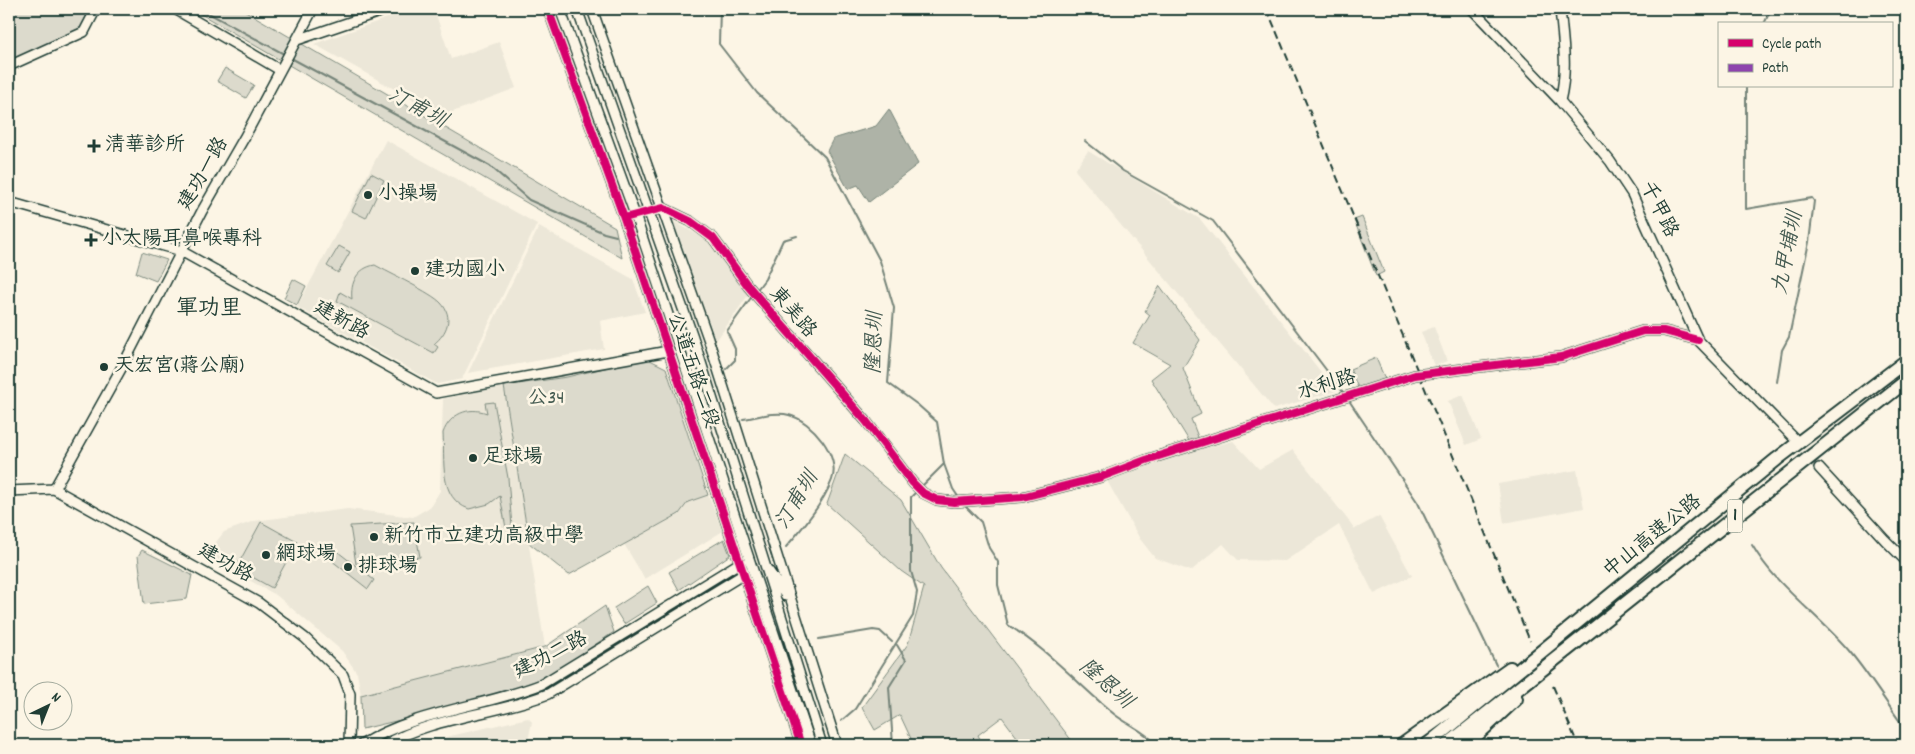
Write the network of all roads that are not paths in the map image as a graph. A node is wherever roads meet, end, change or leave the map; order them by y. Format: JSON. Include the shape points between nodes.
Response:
{"nodes":[{"id":1,"x":96,"y":9,"type":"edge"},
{"id":2,"x":174,"y":9,"type":"edge"},
{"id":3,"x":312,"y":9,"type":"edge"},
{"id":4,"x":388,"y":9,"type":"edge"},
{"id":5,"x":548,"y":9,"type":"edge"},
{"id":6,"x":560,"y":9,"type":"edge"},
{"id":7,"x":577,"y":9,"type":"edge"},
{"id":8,"x":592,"y":9,"type":"edge"},
{"id":9,"x":1472,"y":9,"type":"edge"},
{"id":10,"x":1560,"y":9,"type":"edge"},
{"id":11,"x":295,"y":42,"type":"junction"},
{"id":12,"x":9,"y":66,"type":"edge"},
{"id":13,"x":280,"y":70,"type":"junction"},
{"id":14,"x":1560,"y":102,"type":"junction"},
{"id":15,"x":9,"y":202,"type":"edge"},
{"id":16,"x":663,"y":208,"type":"junction"},
{"id":17,"x":647,"y":211,"type":"junction"},
{"id":18,"x":635,"y":214,"type":"junction"},
{"id":19,"x":624,"y":218,"type":"junction"},
{"id":20,"x":181,"y":251,"type":"junction"},
{"id":21,"x":1698,"y":340,"type":"junction"},
{"id":22,"x":668,"y":351,"type":"junction"},
{"id":23,"x":1906,"y":361,"type":"edge"},
{"id":24,"x":1906,"y":381,"type":"edge"},
{"id":25,"x":1794,"y":438,"type":"tunnel mouth"},
{"id":26,"x":1819,"y":468,"type":"tunnel mouth"},
{"id":27,"x":54,"y":489,"type":"junction"},
{"id":28,"x":9,"y":491,"type":"edge"},
{"id":29,"x":954,"y":502,"type":"joint"},
{"id":30,"x":762,"y":560,"type":"junction"},
{"id":31,"x":1906,"y":561,"type":"edge"},
{"id":32,"x":741,"y":562,"type":"junction"},
{"id":33,"x":744,"y":574,"type":"junction"},
{"id":34,"x":792,"y":605,"type":"junction"},
{"id":35,"x":1597,"y":606,"type":"junction"},
{"id":36,"x":1566,"y":653,"type":"junction"},
{"id":37,"x":349,"y":745,"type":"edge"},
{"id":38,"x":362,"y":745,"type":"edge"},
{"id":39,"x":385,"y":745,"type":"edge"},
{"id":40,"x":801,"y":745,"type":"edge"},
{"id":41,"x":811,"y":745,"type":"edge"},
{"id":42,"x":822,"y":745,"type":"edge"},
{"id":43,"x":837,"y":745,"type":"edge"},
{"id":44,"x":1402,"y":745,"type":"edge"},
{"id":45,"x":1427,"y":745,"type":"edge"},
{"id":46,"x":1447,"y":745,"type":"edge"},
{"id":47,"x":1466,"y":745,"type":"edge"}],
"edges":[{"from":1,"to":12,"type":"street","via":[[84,32]]},
{"from":2,"to":13,"type":"street"},
{"from":3,"to":11,"type":"street","name":"建功一路"},
{"from":4,"to":11,"type":"street"},
{"from":5,"to":19,"type":"street","name":"公道五路二段"},
{"from":6,"to":18,"type":"street","name":"公道五路二段"},
{"from":7,"to":17,"type":"street","name":"公道五路二段"},
{"from":8,"to":16,"type":"street","name":"公道五路二段"},
{"from":9,"to":14,"type":"street","name":"千甲路"},
{"from":10,"to":14,"type":"street","via":[[1566,62]]},
{"from":11,"to":13,"type":"street","name":"建功一路"},
{"from":13,"to":20,"type":"street","name":"建功一路"},
{"from":14,"to":21,"type":"street","name":"千甲路","via":[[1610,161],[1632,194]]},
{"from":15,"to":20,"type":"street","name":"建新路"},
{"from":16,"to":17,"type":"street"},
{"from":16,"to":29,"type":"street","name":"東美路","via":[[690,221],[713,238],[754,293],[866,421],[913,484],[937,500]]},
{"from":16,"to":34,"type":"street","name":"公道五路二段","via":[[708,338]]},
{"from":17,"to":18,"type":"street"},
{"from":17,"to":30,"type":"street","name":"公道五路二段","via":[[693,337]]},
{"from":18,"to":19,"type":"street"},
{"from":18,"to":41,"type":"street","name":"公道五路二段"},
{"from":19,"to":22,"type":"street","name":"公道五路二段"},
{"from":20,"to":22,"type":"street","name":"建新路","via":[[436,393]]},
{"from":20,"to":27,"type":"street","name":"建功一路","via":[[122,367]]},
{"from":21,"to":25,"type":"street","name":"千甲路"},
{"from":21,"to":29,"type":"street","name":"水利路","via":[[1664,331],[1643,331],[1561,357],[1415,375],[1101,477],[1022,497]]},
{"from":22,"to":32,"type":"street","name":"公道五路二段"},
{"from":23,"to":35,"type":"highway","name":"中山高速公路","number":"1","via":[[1813,430]]},
{"from":24,"to":36,"type":"highway","name":"中山高速公路","number":"1"},
{"from":26,"to":31,"type":"street"},
{"from":27,"to":28,"type":"street"},
{"from":27,"to":37,"type":"street","name":"建功路","via":[[259,603],[305,638],[343,675],[350,694]]},
{"from":30,"to":34,"type":"street"},
{"from":30,"to":42,"type":"street","name":"公道五路二段"},
{"from":32,"to":33,"type":"street","name":"公道五路二段"},
{"from":32,"to":38,"type":"street","name":"建功二路","via":[[542,684],[432,716]]},
{"from":33,"to":39,"type":"street","name":"建功二路","via":[[548,694],[524,704],[435,726]]},
{"from":33,"to":40,"type":"street","name":"公道五路二段"},
{"from":34,"to":43,"type":"street","name":"公道五路二段"},
{"from":35,"to":44,"type":"highway"},
{"from":35,"to":45,"type":"highway","name":"中山高速公路","number":"1"},
{"from":36,"to":46,"type":"highway","name":"中山高速公路","number":"1"},
{"from":36,"to":47,"type":"highway"}]}
